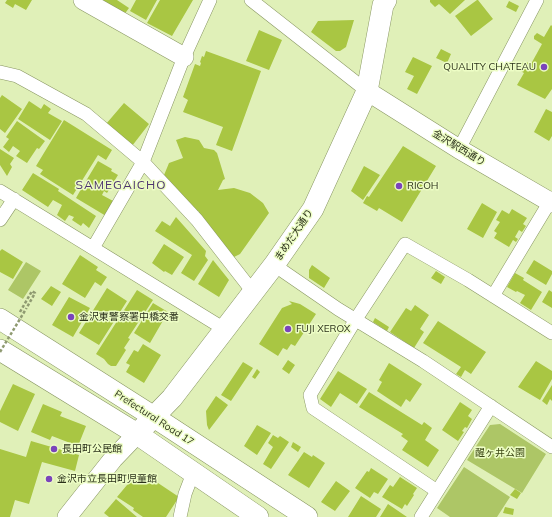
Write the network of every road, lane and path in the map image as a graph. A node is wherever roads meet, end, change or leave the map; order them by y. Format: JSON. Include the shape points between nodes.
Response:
{"nodes":[{"id":1,"x":83,"y":0,"type":"edge"},
{"id":2,"x":210,"y":0,"type":"edge"},
{"id":3,"x":251,"y":0,"type":"edge"},
{"id":4,"x":386,"y":0,"type":"edge"},
{"id":5,"x":537,"y":0,"type":"edge"},
{"id":6,"x":184,"y":58,"type":"junction"},
{"id":7,"x":0,"y":72,"type":"edge"},
{"id":8,"x":366,"y":91,"type":"junction"},
{"id":9,"x":459,"y":148,"type":"junction"},
{"id":10,"x":143,"y":162,"type":"junction"},
{"id":11,"x":0,"y":191,"type":"edge"},
{"id":12,"x":14,"y":199,"type":"junction"},
{"id":13,"x":551,"y":201,"type":"edge"},
{"id":14,"x":0,"y":220,"type":"edge"},
{"id":15,"x":93,"y":248,"type":"junction"},
{"id":16,"x":274,"y":265,"type":"junction"},
{"id":17,"x":253,"y":292,"type":"junction"},
{"id":18,"x":493,"y":296,"type":"junction"},
{"id":19,"x":9,"y":317,"type":"edge"},
{"id":20,"x":356,"y":319,"type":"junction"},
{"id":21,"x":226,"y":330,"type":"junction"},
{"id":22,"x":552,"y":333,"type":"edge"},
{"id":23,"x":0,"y":351,"type":"edge"},
{"id":24,"x":490,"y":406,"type":"junction"},
{"id":25,"x":154,"y":417,"type":"junction"},
{"id":26,"x":137,"y":434,"type":"junction"},
{"id":27,"x":552,"y":448,"type":"edge"},
{"id":28,"x":193,"y":473,"type":"junction"},
{"id":29,"x":437,"y":492,"type":"junction"},
{"id":30,"x":67,"y":517,"type":"edge"},
{"id":31,"x":180,"y":517,"type":"edge"},
{"id":32,"x":258,"y":517,"type":"edge"},
{"id":33,"x":307,"y":517,"type":"edge"},
{"id":34,"x":422,"y":517,"type":"edge"}],
"edges":[{"from":1,"to":6,"type":"street"},
{"from":2,"to":6,"type":"street"},
{"from":3,"to":8,"type":"street"},
{"from":4,"to":8,"type":"main road","name":"まめだ大通り"},
{"from":5,"to":9,"type":"street"},
{"from":6,"to":10,"type":"street"},
{"from":7,"to":10,"type":"street","via":[[17,76],[86,114]]},
{"from":8,"to":9,"type":"street","name":"金沢駅西通り"},
{"from":8,"to":16,"type":"main road","name":"まめだ大通り","via":[[313,209]]},
{"from":9,"to":13,"type":"street","name":"金沢駅西通り"},
{"from":10,"to":15,"type":"street"},
{"from":10,"to":17,"type":"street","via":[[197,220]]},
{"from":11,"to":12,"type":"street"},
{"from":12,"to":14,"type":"street"},
{"from":12,"to":15,"type":"street"},
{"from":13,"to":18,"type":"street"},
{"from":15,"to":21,"type":"street"},
{"from":16,"to":17,"type":"main road","name":"まめだ大通り"},
{"from":16,"to":20,"type":"street"},
{"from":17,"to":21,"type":"main road","name":"まめだ大通り"},
{"from":18,"to":20,"type":"street","via":[[405,244]]},
{"from":18,"to":22,"type":"street"},
{"from":19,"to":23,"type":"path","bridge":true,"via":[[32,291],[35,293]]},
{"from":19,"to":25,"type":"main road","name":"Prefectural Road 17"},
{"from":20,"to":24,"type":"street"},
{"from":20,"to":29,"type":"street","via":[[310,395],[313,408]]},
{"from":21,"to":25,"type":"main road","name":"まめだ大通り"},
{"from":23,"to":26,"type":"main road"},
{"from":24,"to":27,"type":"street"},
{"from":24,"to":29,"type":"street"},
{"from":25,"to":26,"type":"main road","name":"まめだ大通り"},
{"from":25,"to":33,"type":"main road","name":"Prefectural Road 17"},
{"from":26,"to":28,"type":"main road"},
{"from":26,"to":30,"type":"street","via":[[113,459]]},
{"from":28,"to":31,"type":"street"},
{"from":28,"to":32,"type":"main road"},
{"from":29,"to":34,"type":"street"}]}
